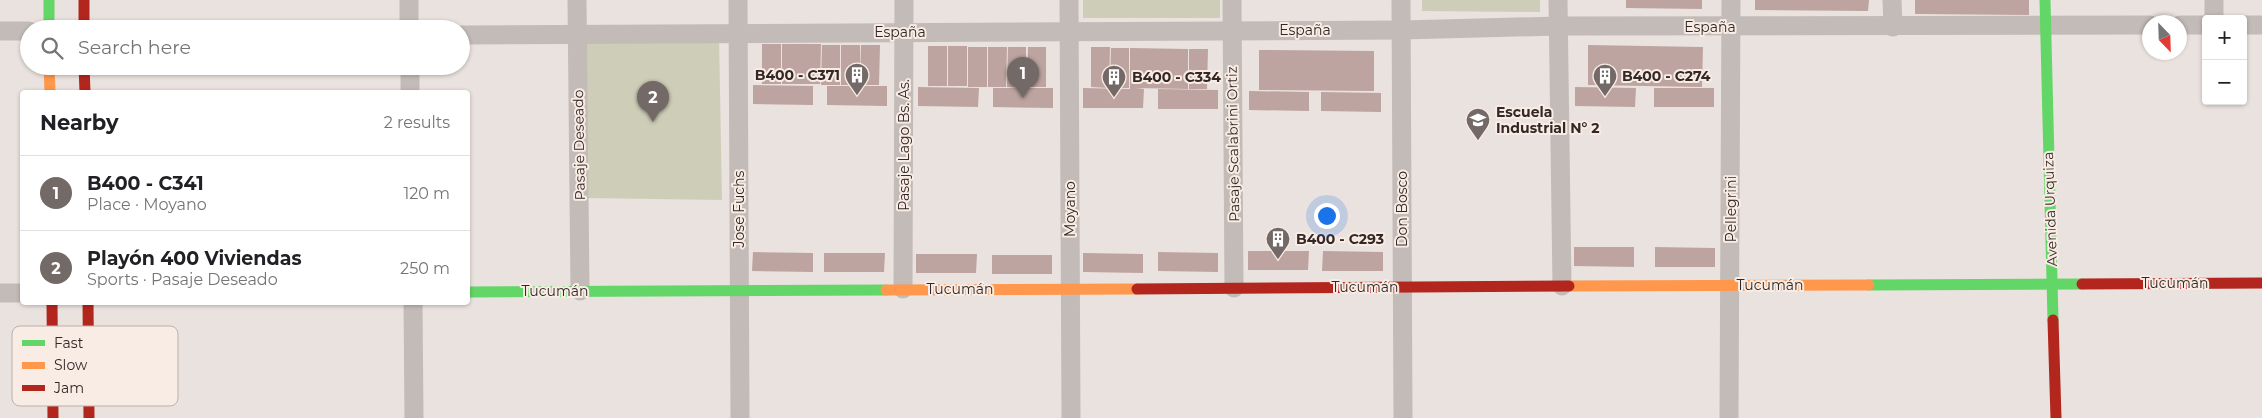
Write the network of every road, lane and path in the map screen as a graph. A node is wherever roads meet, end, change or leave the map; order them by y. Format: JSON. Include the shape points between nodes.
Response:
{"nodes":[{"id":1,"x":49,"y":0,"type":"edge"},
{"id":2,"x":84,"y":0,"type":"edge"},
{"id":3,"x":409,"y":0,"type":"edge"},
{"id":4,"x":578,"y":0,"type":"edge"},
{"id":5,"x":738,"y":0,"type":"edge"},
{"id":6,"x":904,"y":0,"type":"edge"},
{"id":7,"x":1070,"y":0,"type":"edge"},
{"id":8,"x":1232,"y":0,"type":"edge"},
{"id":9,"x":1402,"y":0,"type":"edge"},
{"id":10,"x":1558,"y":0,"type":"edge"},
{"id":11,"x":1731,"y":0,"type":"edge"},
{"id":12,"x":1892,"y":0,"type":"edge"},
{"id":13,"x":2045,"y":0,"type":"edge"},
{"id":14,"x":2214,"y":0,"type":"edge"},
{"id":15,"x":2214,"y":15,"type":"edge"},
{"id":16,"x":49,"y":20,"type":"edge"},
{"id":17,"x":84,"y":20,"type":"edge"},
{"id":18,"x":409,"y":20,"type":"edge"},
{"id":19,"x":2045,"y":25,"type":"junction"},
{"id":20,"x":2142,"y":25,"type":"edge"},
{"id":21,"x":2187,"y":25,"type":"edge"},
{"id":22,"x":2202,"y":25,"type":"edge"},
{"id":23,"x":2247,"y":25,"type":"edge"},
{"id":24,"x":2262,"y":25,"type":"edge"},
{"id":25,"x":1559,"y":26,"type":"junction"},
{"id":26,"x":1893,"y":26,"type":"junction"},
{"id":27,"x":1731,"y":27,"type":"junction"},
{"id":28,"x":1232,"y":30,"type":"junction"},
{"id":29,"x":1402,"y":30,"type":"junction"},
{"id":30,"x":0,"y":31,"type":"edge"},
{"id":31,"x":20,"y":31,"type":"edge"},
{"id":32,"x":904,"y":32,"type":"junction"},
{"id":33,"x":1070,"y":32,"type":"junction"},
{"id":34,"x":738,"y":33,"type":"junction"},
{"id":35,"x":578,"y":34,"type":"junction"},
{"id":36,"x":470,"y":35,"type":"edge"},
{"id":37,"x":49,"y":75,"type":"edge"},
{"id":38,"x":84,"y":75,"type":"edge"},
{"id":39,"x":410,"y":75,"type":"edge"},
{"id":40,"x":50,"y":90,"type":"edge"},
{"id":41,"x":85,"y":90,"type":"edge"},
{"id":42,"x":410,"y":90,"type":"edge"},
{"id":43,"x":2053,"y":283,"type":"junction"},
{"id":44,"x":2262,"y":283,"type":"edge"},
{"id":45,"x":1731,"y":285,"type":"junction"},
{"id":46,"x":1402,"y":286,"type":"junction"},
{"id":47,"x":1562,"y":286,"type":"junction"},
{"id":48,"x":1070,"y":288,"type":"junction"},
{"id":49,"x":1234,"y":288,"type":"junction"},
{"id":50,"x":739,"y":290,"type":"junction"},
{"id":51,"x":903,"y":290,"type":"junction"},
{"id":52,"x":580,"y":291,"type":"junction"},
{"id":53,"x":470,"y":292,"type":"edge"},
{"id":54,"x":0,"y":293,"type":"edge"},
{"id":55,"x":20,"y":293,"type":"edge"},
{"id":56,"x":52,"y":305,"type":"edge"},
{"id":57,"x":88,"y":305,"type":"edge"},
{"id":58,"x":413,"y":305,"type":"edge"},
{"id":59,"x":52,"y":326,"type":"edge"},
{"id":60,"x":88,"y":326,"type":"edge"},
{"id":61,"x":414,"y":418,"type":"edge"},
{"id":62,"x":740,"y":418,"type":"edge"},
{"id":63,"x":1071,"y":418,"type":"edge"},
{"id":64,"x":1403,"y":418,"type":"edge"},
{"id":65,"x":1729,"y":418,"type":"edge"},
{"id":66,"x":2056,"y":418,"type":"edge"}],
"edges":[{"from":1,"to":16,"type":"street"},
{"from":2,"to":17,"type":"street"},
{"from":3,"to":18,"type":"street"},
{"from":4,"to":35,"type":"street","name":"Pasaje Deseado"},
{"from":5,"to":34,"type":"street","name":"Jose Fuchs"},
{"from":6,"to":32,"type":"street","name":"Pasaje Lago Bs. As."},
{"from":7,"to":33,"type":"street","name":"Moyano"},
{"from":8,"to":28,"type":"street","name":"Pasaje Scalabrini Ortiz"},
{"from":9,"to":29,"type":"street","name":"Don Bosco"},
{"from":10,"to":25,"type":"street"},
{"from":11,"to":27,"type":"street","name":"Pellegrini"},
{"from":12,"to":26,"type":"street"},
{"from":13,"to":19,"type":"street","name":"Avenida Urquiza"},
{"from":14,"to":15,"type":"street"},
{"from":19,"to":20,"type":"street","name":"España"},
{"from":19,"to":26,"type":"street","name":"España"},
{"from":19,"to":43,"type":"street","name":"Avenida Urquiza"},
{"from":21,"to":22,"type":"street"},
{"from":23,"to":24,"type":"street"},
{"from":25,"to":27,"type":"street","name":"España"},
{"from":25,"to":29,"type":"street","name":"España"},
{"from":25,"to":47,"type":"street"},
{"from":26,"to":27,"type":"street","name":"España"},
{"from":27,"to":45,"type":"street","name":"Pellegrini"},
{"from":28,"to":29,"type":"street","name":"España"},
{"from":28,"to":33,"type":"street","name":"España"},
{"from":28,"to":49,"type":"street","name":"Pasaje Scalabrini Ortiz"},
{"from":29,"to":46,"type":"street","name":"Don Bosco"},
{"from":30,"to":31,"type":"street"},
{"from":32,"to":33,"type":"street","name":"España"},
{"from":32,"to":34,"type":"street","name":"España"},
{"from":32,"to":51,"type":"street","name":"Pasaje Lago Bs. As."},
{"from":33,"to":48,"type":"street","name":"Moyano"},
{"from":34,"to":35,"type":"street","name":"España"},
{"from":34,"to":50,"type":"street","name":"Jose Fuchs"},
{"from":35,"to":36,"type":"street","name":"España"},
{"from":35,"to":52,"type":"street","name":"Pasaje Deseado"},
{"from":37,"to":40,"type":"street"},
{"from":38,"to":41,"type":"street"},
{"from":39,"to":42,"type":"street"},
{"from":43,"to":44,"type":"street","name":"Tucumán"},
{"from":43,"to":45,"type":"street","name":"Tucumán"},
{"from":43,"to":66,"type":"street","name":"Avenida Urquiza"},
{"from":45,"to":47,"type":"street","name":"Tucumán"},
{"from":45,"to":65,"type":"street","name":"Pellegrini"},
{"from":46,"to":47,"type":"street","name":"Tucumán"},
{"from":46,"to":49,"type":"street","name":"Tucumán"},
{"from":46,"to":64,"type":"street","name":"Don Bosco"},
{"from":48,"to":49,"type":"street","name":"Tucumán"},
{"from":48,"to":51,"type":"street","name":"Tucumán"},
{"from":48,"to":63,"type":"street","name":"Moyano"},
{"from":50,"to":51,"type":"street","name":"Tucumán"},
{"from":50,"to":52,"type":"street","name":"Tucumán"},
{"from":50,"to":62,"type":"street","name":"Jose Fuchs"},
{"from":52,"to":53,"type":"street","name":"Tucumán"},
{"from":54,"to":55,"type":"street"},
{"from":56,"to":59,"type":"street"},
{"from":57,"to":60,"type":"street"},
{"from":58,"to":61,"type":"street"}]}
